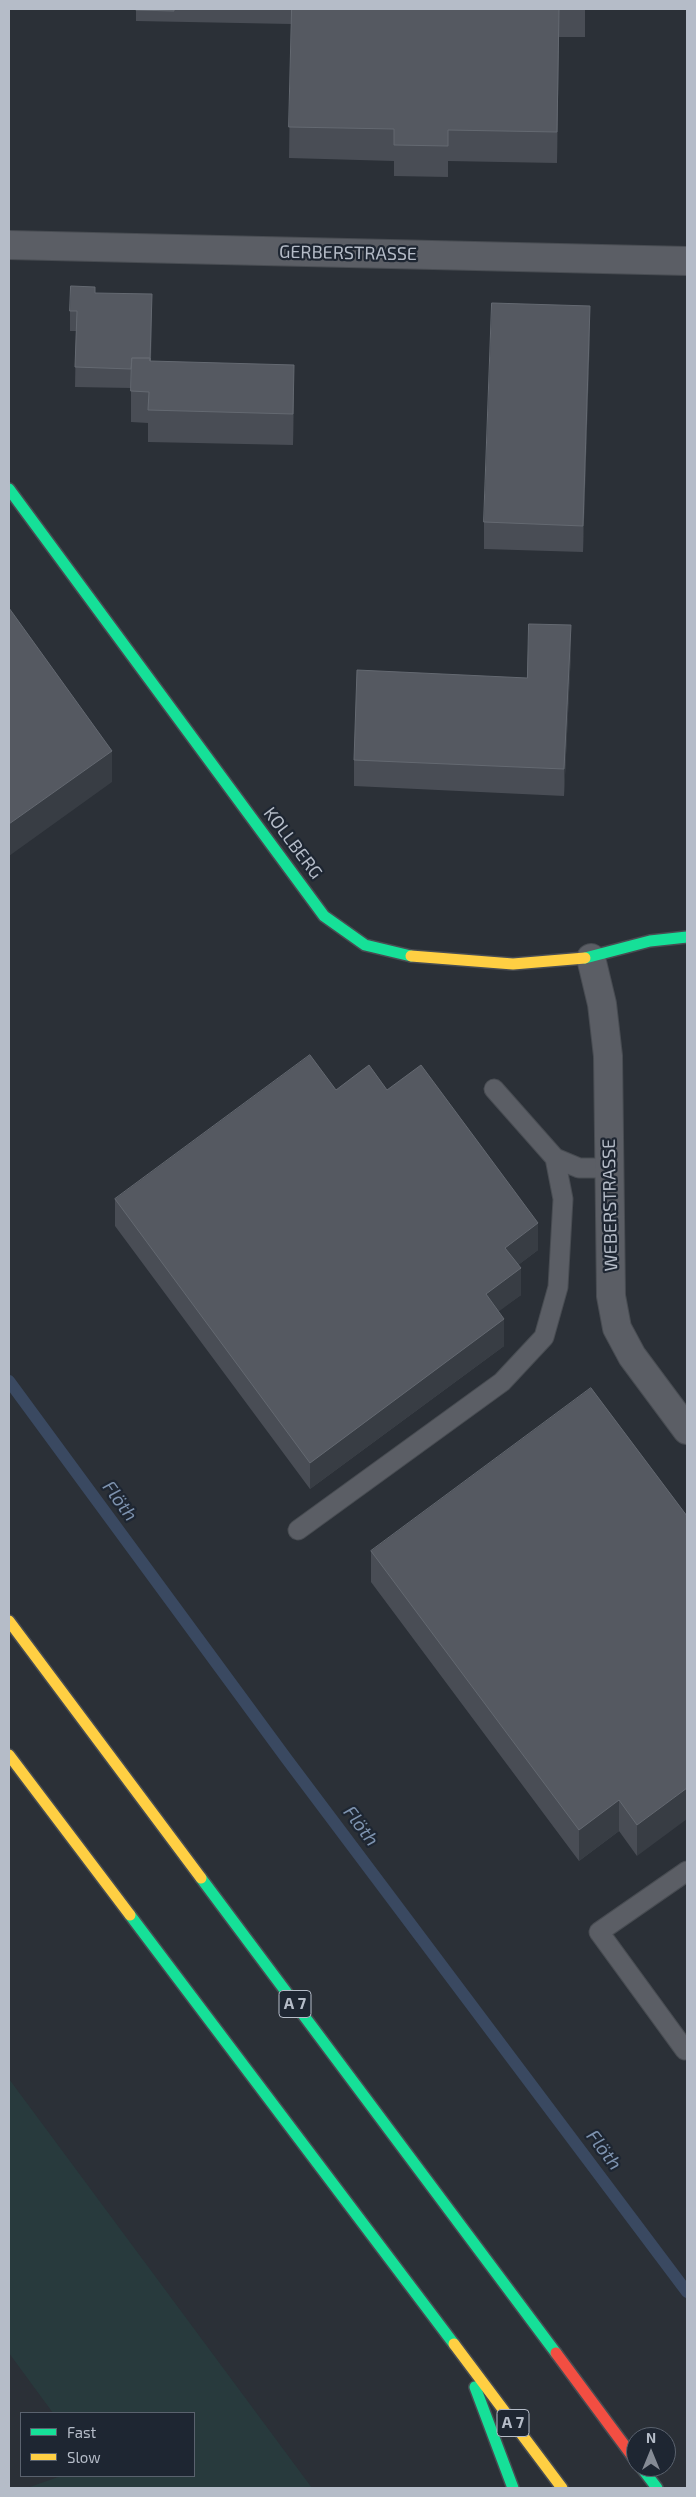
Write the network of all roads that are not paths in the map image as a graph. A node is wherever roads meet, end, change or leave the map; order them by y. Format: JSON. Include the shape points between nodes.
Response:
{"nodes":[{"id":1,"x":9,"y":245,"type":"edge"},
{"id":2,"x":687,"y":261,"type":"edge"},
{"id":3,"x":9,"y":489,"type":"edge"},
{"id":4,"x":687,"y":937,"type":"edge"},
{"id":5,"x":591,"y":958,"type":"junction"},
{"id":6,"x":494,"y":1089,"type":"dead end"},
{"id":7,"x":554,"y":1158,"type":"junction"},
{"id":8,"x":609,"y":1168,"type":"junction"},
{"id":9,"x":687,"y":1430,"type":"edge"},
{"id":10,"x":298,"y":1530,"type":"dead end"},
{"id":11,"x":9,"y":1621,"type":"edge"},
{"id":12,"x":9,"y":1755,"type":"edge"},
{"id":13,"x":687,"y":1871,"type":"edge"},
{"id":14,"x":687,"y":2049,"type":"edge"},
{"id":15,"x":464,"y":2358,"type":"junction"},
{"id":16,"x":626,"y":2448,"type":"edge"},
{"id":17,"x":649,"y":2477,"type":"edge"},
{"id":18,"x":513,"y":2488,"type":"edge"},
{"id":19,"x":562,"y":2488,"type":"edge"},
{"id":20,"x":657,"y":2488,"type":"edge"}],
"edges":[{"from":1,"to":2,"type":"street","name":"GERBERSTRASSE"},
{"from":3,"to":5,"type":"main road","name":"KOLLBERG","via":[[324,916],[365,945],[413,956],[513,964]]},
{"from":4,"to":5,"type":"main road","name":"KOLLBERG","via":[[650,941]]},
{"from":5,"to":8,"type":"street","name":"WEBERSTRASSE","via":[[602,1004],[608,1056]]},
{"from":6,"to":7,"type":"lane"},
{"from":7,"to":8,"type":"lane","via":[[579,1168]]},
{"from":7,"to":10,"type":"lane","via":[[563,1200],[558,1287],[544,1336],[502,1382]]},
{"from":8,"to":9,"type":"street","name":"WEBERSTRASSE","via":[[611,1296],[617,1328],[632,1356]]},
{"from":11,"to":16,"type":"main road","number":"A 7"},
{"from":12,"to":15,"type":"main road","number":"A 7"},
{"from":13,"to":14,"type":"lane","via":[[599,1932]]},
{"from":15,"to":18,"type":"main road"},
{"from":15,"to":19,"type":"main road","number":"A 7"},
{"from":17,"to":20,"type":"main road"}]}
